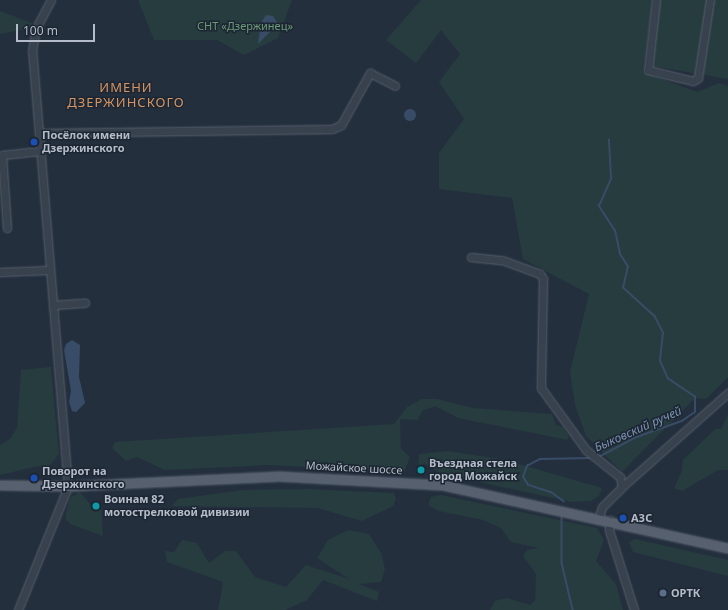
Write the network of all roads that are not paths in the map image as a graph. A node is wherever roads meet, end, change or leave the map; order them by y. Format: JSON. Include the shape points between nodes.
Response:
{"nodes":[{"id":1,"x":51,"y":0,"type":"edge"},
{"id":2,"x":656,"y":0,"type":"edge"},
{"id":3,"x":710,"y":0,"type":"edge"},
{"id":4,"x":395,"y":86,"type":"dead end"},
{"id":5,"x":39,"y":133,"type":"junction"},
{"id":6,"x":40,"y":151,"type":"junction"},
{"id":7,"x":7,"y":228,"type":"dead end"},
{"id":8,"x":471,"y":257,"type":"dead end"},
{"id":9,"x":49,"y":270,"type":"junction"},
{"id":10,"x":0,"y":272,"type":"edge"},
{"id":11,"x":85,"y":303,"type":"dead end"},
{"id":12,"x":53,"y":305,"type":"junction"},
{"id":13,"x":728,"y":393,"type":"edge"},
{"id":14,"x":0,"y":485,"type":"edge"},
{"id":15,"x":68,"y":486,"type":"junction"},
{"id":16,"x":622,"y":487,"type":"junction"},
{"id":17,"x":598,"y":517,"type":"junction"},
{"id":18,"x":610,"y":520,"type":"junction"},
{"id":19,"x":728,"y":548,"type":"edge"},
{"id":20,"x":18,"y":610,"type":"edge"},
{"id":21,"x":634,"y":610,"type":"edge"}],
"edges":[{"from":1,"to":5,"type":"street","via":[[36,28],[32,42]]},
{"from":2,"to":3,"type":"street","via":[[648,70],[693,81],[698,78]]},
{"from":4,"to":5,"type":"street","via":[[370,73],[341,124],[332,129]]},
{"from":5,"to":6,"type":"street"},
{"from":6,"to":7,"type":"street","via":[[2,155]]},
{"from":6,"to":9,"type":"street"},
{"from":8,"to":16,"type":"street","via":[[502,260],[540,274],[543,279],[541,388],[586,450],[620,478]]},
{"from":9,"to":10,"type":"street"},
{"from":9,"to":12,"type":"street"},
{"from":11,"to":12,"type":"street"},
{"from":12,"to":15,"type":"street"},
{"from":13,"to":16,"type":"street"},
{"from":14,"to":15,"type":"main road","name":"Можайское шоссе"},
{"from":15,"to":17,"type":"main road","name":"Можайское шоссе","via":[[264,476],[353,479],[462,488]]},
{"from":15,"to":20,"type":"street"},
{"from":16,"to":17,"type":"street","via":[[602,507]]},
{"from":17,"to":18,"type":"main road","name":"Можайское шоссе"},
{"from":18,"to":19,"type":"main road","name":"Можайское шоссе"},
{"from":18,"to":21,"type":"street"}]}
